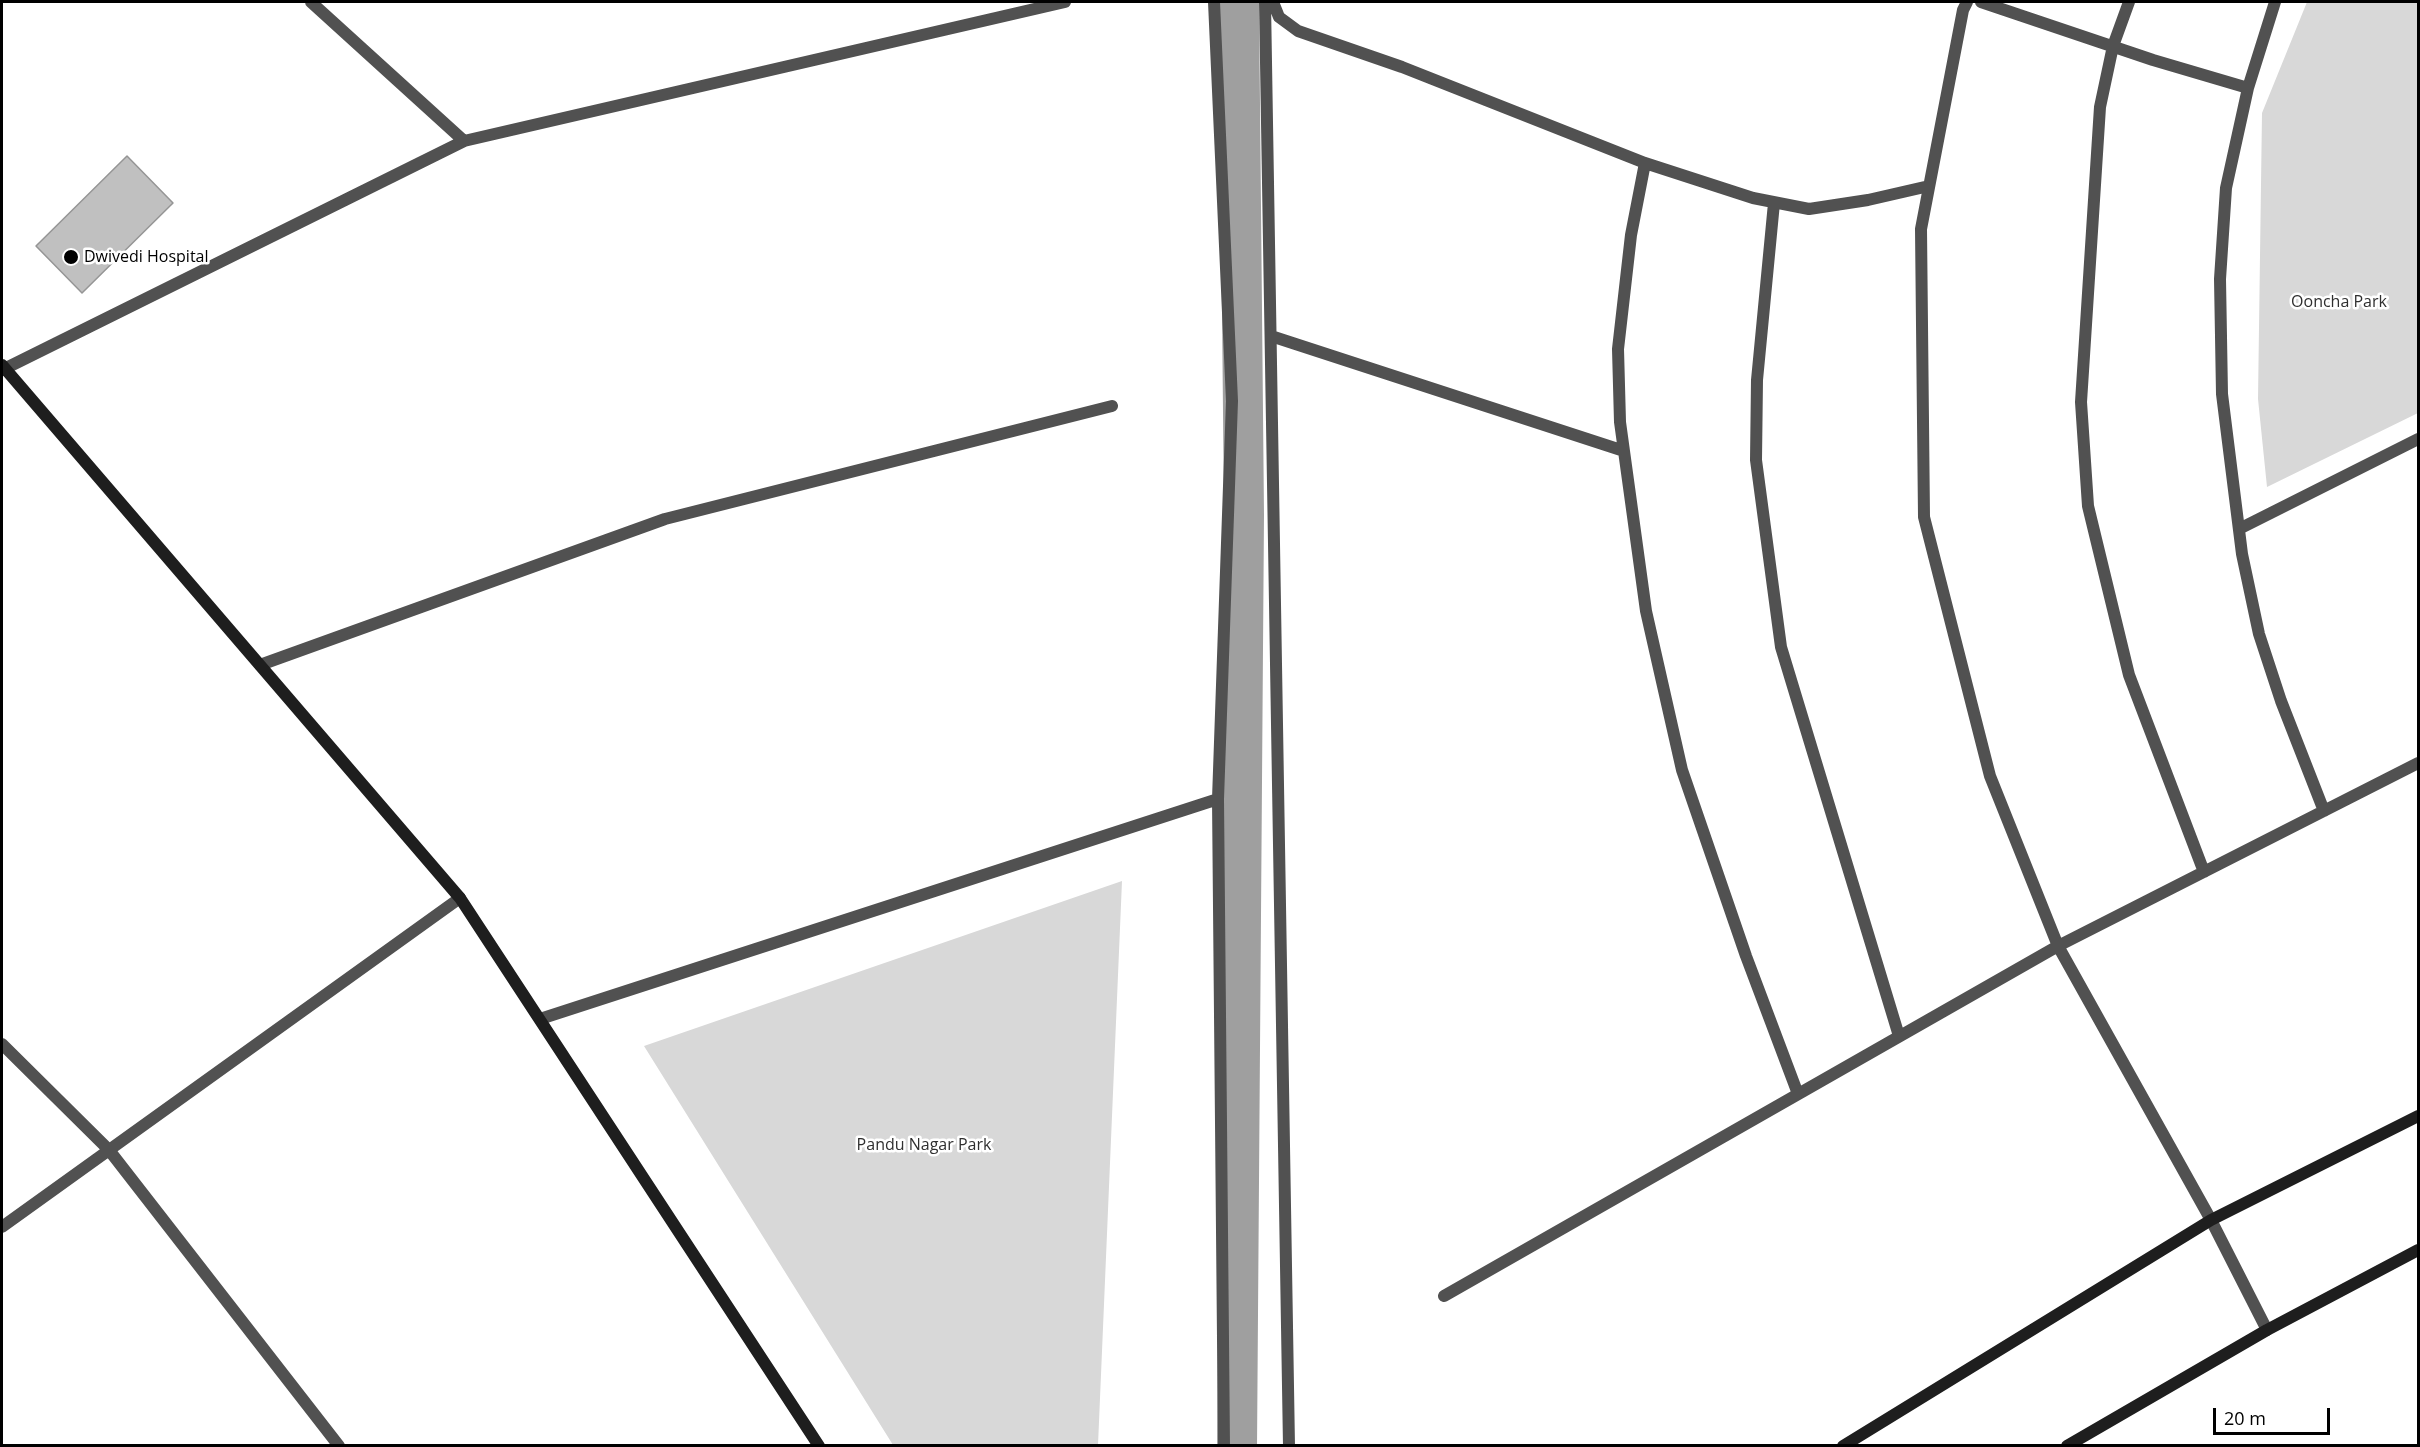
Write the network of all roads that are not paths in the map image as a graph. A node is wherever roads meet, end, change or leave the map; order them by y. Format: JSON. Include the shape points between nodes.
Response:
{"nodes":[{"id":1,"x":311,"y":2,"type":"edge"},
{"id":2,"x":1065,"y":2,"type":"edge"},
{"id":3,"x":1214,"y":2,"type":"edge"},
{"id":4,"x":1265,"y":2,"type":"edge"},
{"id":5,"x":1273,"y":2,"type":"edge"},
{"id":6,"x":1967,"y":2,"type":"edge"},
{"id":7,"x":1981,"y":2,"type":"edge"},
{"id":8,"x":2129,"y":2,"type":"edge"},
{"id":9,"x":2275,"y":2,"type":"edge"},
{"id":10,"x":2113,"y":46,"type":"junction"},
{"id":11,"x":2248,"y":88,"type":"junction"},
{"id":12,"x":464,"y":141,"type":"junction"},
{"id":13,"x":1645,"y":163,"type":"junction"},
{"id":14,"x":1929,"y":186,"type":"junction"},
{"id":15,"x":1774,"y":203,"type":"junction"},
{"id":16,"x":1271,"y":336,"type":"junction"},
{"id":17,"x":2,"y":368,"type":"edge"},
{"id":18,"x":1112,"y":406,"type":"dead end"},
{"id":19,"x":2418,"y":439,"type":"edge"},
{"id":20,"x":1623,"y":450,"type":"junction"},
{"id":21,"x":2239,"y":529,"type":"junction"},
{"id":22,"x":260,"y":665,"type":"junction"},
{"id":23,"x":2418,"y":763,"type":"edge"},
{"id":24,"x":1218,"y":799,"type":"junction"},
{"id":25,"x":2324,"y":811,"type":"junction"},
{"id":26,"x":2204,"y":872,"type":"junction"},
{"id":27,"x":460,"y":898,"type":"junction"},
{"id":28,"x":2058,"y":946,"type":"junction"},
{"id":29,"x":540,"y":1019,"type":"junction"},
{"id":30,"x":1899,"y":1036,"type":"junction"},
{"id":31,"x":2,"y":1044,"type":"edge"},
{"id":32,"x":1798,"y":1094,"type":"junction"},
{"id":33,"x":2418,"y":1116,"type":"edge"},
{"id":34,"x":109,"y":1150,"type":"junction"},
{"id":35,"x":2211,"y":1220,"type":"junction"},
{"id":36,"x":2,"y":1227,"type":"edge"},
{"id":37,"x":2418,"y":1250,"type":"edge"},
{"id":38,"x":1444,"y":1296,"type":"dead end"},
{"id":39,"x":2267,"y":1330,"type":"junction"},
{"id":40,"x":339,"y":1446,"type":"edge"},
{"id":41,"x":819,"y":1446,"type":"edge"},
{"id":42,"x":1224,"y":1446,"type":"edge"},
{"id":43,"x":1289,"y":1446,"type":"edge"},
{"id":44,"x":1843,"y":1446,"type":"edge"},
{"id":45,"x":2067,"y":1446,"type":"edge"}],
"edges":[{"from":1,"to":12,"type":"street"},
{"from":2,"to":12,"type":"street"},
{"from":3,"to":24,"type":"street","via":[[1232,401]]},
{"from":4,"to":16,"type":"street"},
{"from":5,"to":13,"type":"street","via":[[1279,17],[1298,31],[1402,67]]},
{"from":6,"to":14,"type":"street"},
{"from":7,"to":10,"type":"street"},
{"from":8,"to":10,"type":"street"},
{"from":9,"to":11,"type":"street"},
{"from":10,"to":11,"type":"street"},
{"from":10,"to":26,"type":"street","via":[[2100,106],[2081,402],[2088,506],[2129,675]]},
{"from":11,"to":21,"type":"street","via":[[2226,188],[2220,279],[2222,394]]},
{"from":12,"to":17,"type":"street"},
{"from":13,"to":15,"type":"street"},
{"from":13,"to":20,"type":"street","via":[[1631,235],[1618,349]]},
{"from":14,"to":15,"type":"street","via":[[1809,209]]},
{"from":14,"to":28,"type":"street","via":[[1921,229],[1924,517],[1990,776]]},
{"from":15,"to":30,"type":"street","via":[[1757,380],[1756,460],[1781,647]]},
{"from":16,"to":20,"type":"street"},
{"from":16,"to":43,"type":"street"},
{"from":17,"to":22,"type":"street"},
{"from":18,"to":22,"type":"street","via":[[665,519]]},
{"from":19,"to":21,"type":"street"},
{"from":20,"to":32,"type":"street","via":[[1646,611],[1682,770]]},
{"from":21,"to":25,"type":"street","via":[[2259,634]]},
{"from":22,"to":27,"type":"street"},
{"from":23,"to":25,"type":"street"},
{"from":24,"to":29,"type":"street"},
{"from":24,"to":42,"type":"street"},
{"from":25,"to":26,"type":"street"},
{"from":26,"to":28,"type":"street"},
{"from":27,"to":29,"type":"street"},
{"from":27,"to":34,"type":"street"},
{"from":28,"to":30,"type":"street"},
{"from":28,"to":35,"type":"street"},
{"from":29,"to":41,"type":"street"},
{"from":30,"to":32,"type":"street"},
{"from":31,"to":34,"type":"street"},
{"from":32,"to":38,"type":"street"},
{"from":33,"to":35,"type":"street"},
{"from":34,"to":36,"type":"street"},
{"from":34,"to":40,"type":"street"},
{"from":35,"to":39,"type":"street"},
{"from":35,"to":44,"type":"street"},
{"from":37,"to":39,"type":"street"},
{"from":39,"to":45,"type":"street"}]}
